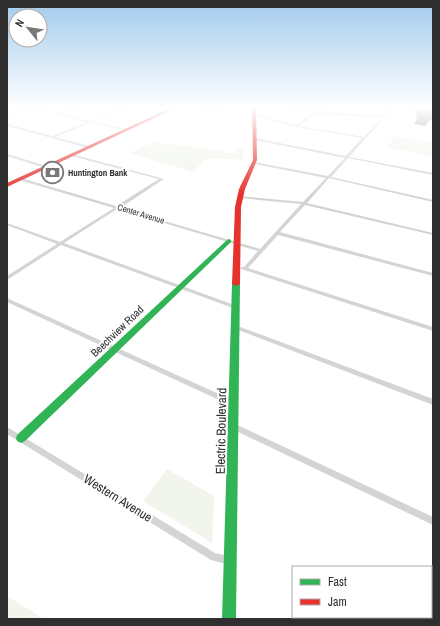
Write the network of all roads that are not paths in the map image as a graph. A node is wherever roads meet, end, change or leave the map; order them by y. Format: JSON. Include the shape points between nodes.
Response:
{"nodes":[{"id":1,"x":50,"y":136,"type":"edge"},
{"id":2,"x":113,"y":136,"type":"edge"},
{"id":3,"x":355,"y":136,"type":"edge"},
{"id":4,"x":53,"y":137,"type":"joint"},
{"id":5,"x":365,"y":138,"type":"joint"},
{"id":6,"x":255,"y":139,"type":"joint"},
{"id":7,"x":88,"y":147,"type":"junction"},
{"id":8,"x":7,"y":155,"type":"edge"},
{"id":9,"x":72,"y":155,"type":"junction"},
{"id":10,"x":346,"y":157,"type":"junction"},
{"id":11,"x":255,"y":163,"type":"junction"},
{"id":12,"x":46,"y":167,"type":"junction"},
{"id":13,"x":433,"y":174,"type":"edge"},
{"id":14,"x":328,"y":177,"type":"junction"},
{"id":15,"x":20,"y":179,"type":"junction"},
{"id":16,"x":7,"y":185,"type":"edge"},
{"id":17,"x":240,"y":197,"type":"junction"},
{"id":18,"x":433,"y":201,"type":"edge"},
{"id":19,"x":304,"y":203,"type":"junction"},
{"id":20,"x":118,"y":207,"type":"junction"},
{"id":21,"x":7,"y":224,"type":"edge"},
{"id":22,"x":277,"y":233,"type":"junction"},
{"id":23,"x":433,"y":234,"type":"edge"},
{"id":24,"x":233,"y":242,"type":"junction"},
{"id":25,"x":61,"y":244,"type":"junction"},
{"id":26,"x":261,"y":250,"type":"junction"},
{"id":27,"x":241,"y":268,"type":"junction"},
{"id":28,"x":433,"y":275,"type":"edge"},
{"id":29,"x":7,"y":278,"type":"edge"},
{"id":30,"x":180,"y":287,"type":"junction"},
{"id":31,"x":7,"y":300,"type":"edge"},
{"id":32,"x":235,"y":307,"type":"junction"},
{"id":33,"x":235,"y":327,"type":"junction"},
{"id":34,"x":433,"y":329,"type":"edge"},
{"id":35,"x":114,"y":349,"type":"junction"},
{"id":36,"x":233,"y":401,"type":"junction"},
{"id":37,"x":433,"y":402,"type":"edge"},
{"id":38,"x":233,"y":426,"type":"junction"},
{"id":39,"x":7,"y":430,"type":"edge"},
{"id":40,"x":21,"y":438,"type":"junction"},
{"id":41,"x":433,"y":521,"type":"edge"},
{"id":42,"x":231,"y":560,"type":"junction"},
{"id":43,"x":229,"y":619,"type":"edge"}],
"edges":[{"from":1,"to":4,"type":"street"},
{"from":2,"to":7,"type":"main road"},
{"from":3,"to":5,"type":"street"},
{"from":4,"to":7,"type":"street"},
{"from":5,"to":10,"type":"street"},
{"from":6,"to":10,"type":"street"},
{"from":6,"to":11,"type":"main road"},
{"from":7,"to":9,"type":"main road"},
{"from":8,"to":12,"type":"street"},
{"from":9,"to":12,"type":"main road"},
{"from":9,"to":20,"type":"street","via":[[162,179]]},
{"from":10,"to":13,"type":"street"},
{"from":10,"to":14,"type":"street"},
{"from":11,"to":14,"type":"street"},
{"from":11,"to":17,"type":"main road"},
{"from":12,"to":15,"type":"main road"},
{"from":14,"to":18,"type":"street"},
{"from":14,"to":19,"type":"street"},
{"from":15,"to":16,"type":"main road"},
{"from":15,"to":20,"type":"street","name":"Center Avenue"},
{"from":17,"to":19,"type":"street"},
{"from":17,"to":24,"type":"main road","name":"Electric Boulevard"},
{"from":19,"to":22,"type":"street"},
{"from":19,"to":23,"type":"street"},
{"from":20,"to":24,"type":"street","name":"Center Avenue"},
{"from":20,"to":25,"type":"street"},
{"from":21,"to":25,"type":"street"},
{"from":22,"to":26,"type":"street"},
{"from":22,"to":28,"type":"street"},
{"from":24,"to":26,"type":"street","name":"Center Avenue"},
{"from":24,"to":27,"type":"main road","name":"Electric Boulevard"},
{"from":24,"to":30,"type":"main road","name":"Beechview Road"},
{"from":25,"to":29,"type":"street"},
{"from":25,"to":30,"type":"street"},
{"from":26,"to":27,"type":"street"},
{"from":27,"to":32,"type":"main road","name":"Electric Boulevard"},
{"from":27,"to":34,"type":"street"},
{"from":30,"to":32,"type":"street"},
{"from":30,"to":35,"type":"main road","name":"Beechview Road"},
{"from":31,"to":35,"type":"street"},
{"from":32,"to":33,"type":"main road","name":"Electric Boulevard"},
{"from":33,"to":36,"type":"main road","name":"Electric Boulevard"},
{"from":33,"to":37,"type":"street"},
{"from":35,"to":36,"type":"street"},
{"from":35,"to":40,"type":"main road","name":"Beechview Road"},
{"from":36,"to":38,"type":"main road","name":"Electric Boulevard"},
{"from":38,"to":41,"type":"street"},
{"from":38,"to":42,"type":"main road","name":"Electric Boulevard"},
{"from":39,"to":40,"type":"street","name":"Western Avenue"},
{"from":40,"to":42,"type":"street","name":"Western Avenue","via":[[214,557]]},
{"from":42,"to":43,"type":"main road","name":"Electric Boulevard"}]}
